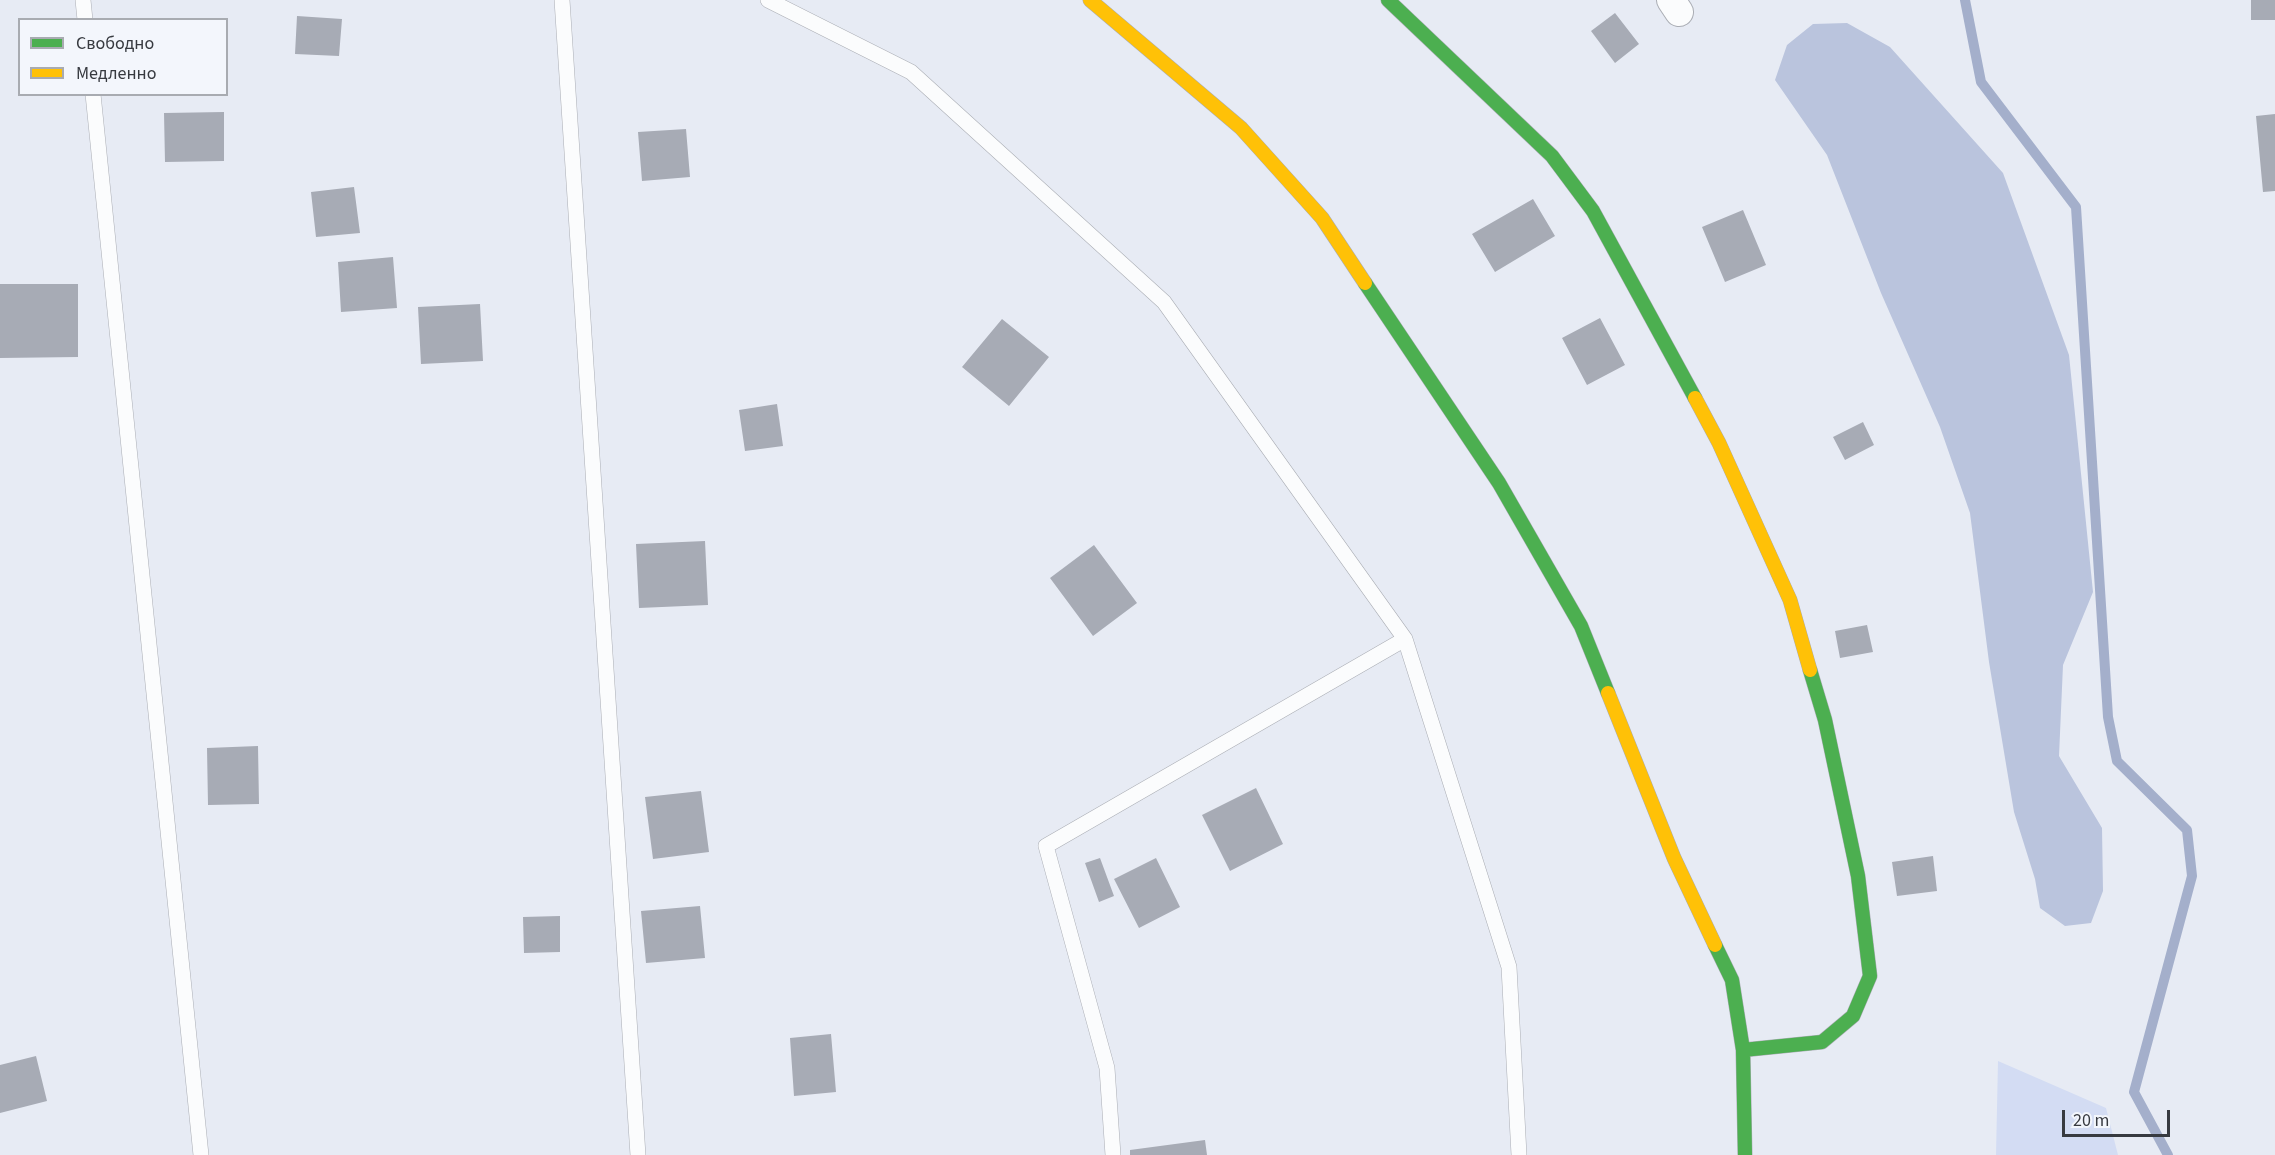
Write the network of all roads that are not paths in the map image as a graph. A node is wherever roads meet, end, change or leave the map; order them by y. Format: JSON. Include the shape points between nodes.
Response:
{"nodes":[{"id":1,"x":83,"y":0,"type":"edge"},
{"id":2,"x":562,"y":0,"type":"edge"},
{"id":3,"x":768,"y":0,"type":"edge"},
{"id":4,"x":1090,"y":0,"type":"edge"},
{"id":5,"x":1388,"y":0,"type":"edge"},
{"id":6,"x":85,"y":18,"type":"edge"},
{"id":7,"x":93,"y":96,"type":"edge"},
{"id":8,"x":1405,"y":639,"type":"junction"},
{"id":9,"x":1743,"y":1050,"type":"junction"},
{"id":10,"x":201,"y":1155,"type":"edge"},
{"id":11,"x":638,"y":1155,"type":"edge"},
{"id":12,"x":1113,"y":1155,"type":"edge"},
{"id":13,"x":1519,"y":1155,"type":"edge"},
{"id":14,"x":1744,"y":1155,"type":"edge"}],
"edges":[{"from":1,"to":6,"type":"lane"},
{"from":2,"to":11,"type":"lane"},
{"from":3,"to":8,"type":"lane","via":[[911,72],[1164,302]]},
{"from":4,"to":9,"type":"street","via":[[1241,128],[1322,218],[1499,483],[1581,626],[1674,858],[1732,980]]},
{"from":5,"to":9,"type":"street","via":[[1552,156],[1593,211],[1719,443],[1790,600],[1825,720],[1858,876],[1870,976],[1853,1016],[1822,1042]]},
{"from":7,"to":10,"type":"lane"},
{"from":8,"to":12,"type":"lane","via":[[1046,846],[1107,1068]]},
{"from":8,"to":13,"type":"lane","via":[[1509,967]]},
{"from":9,"to":14,"type":"street"}]}
